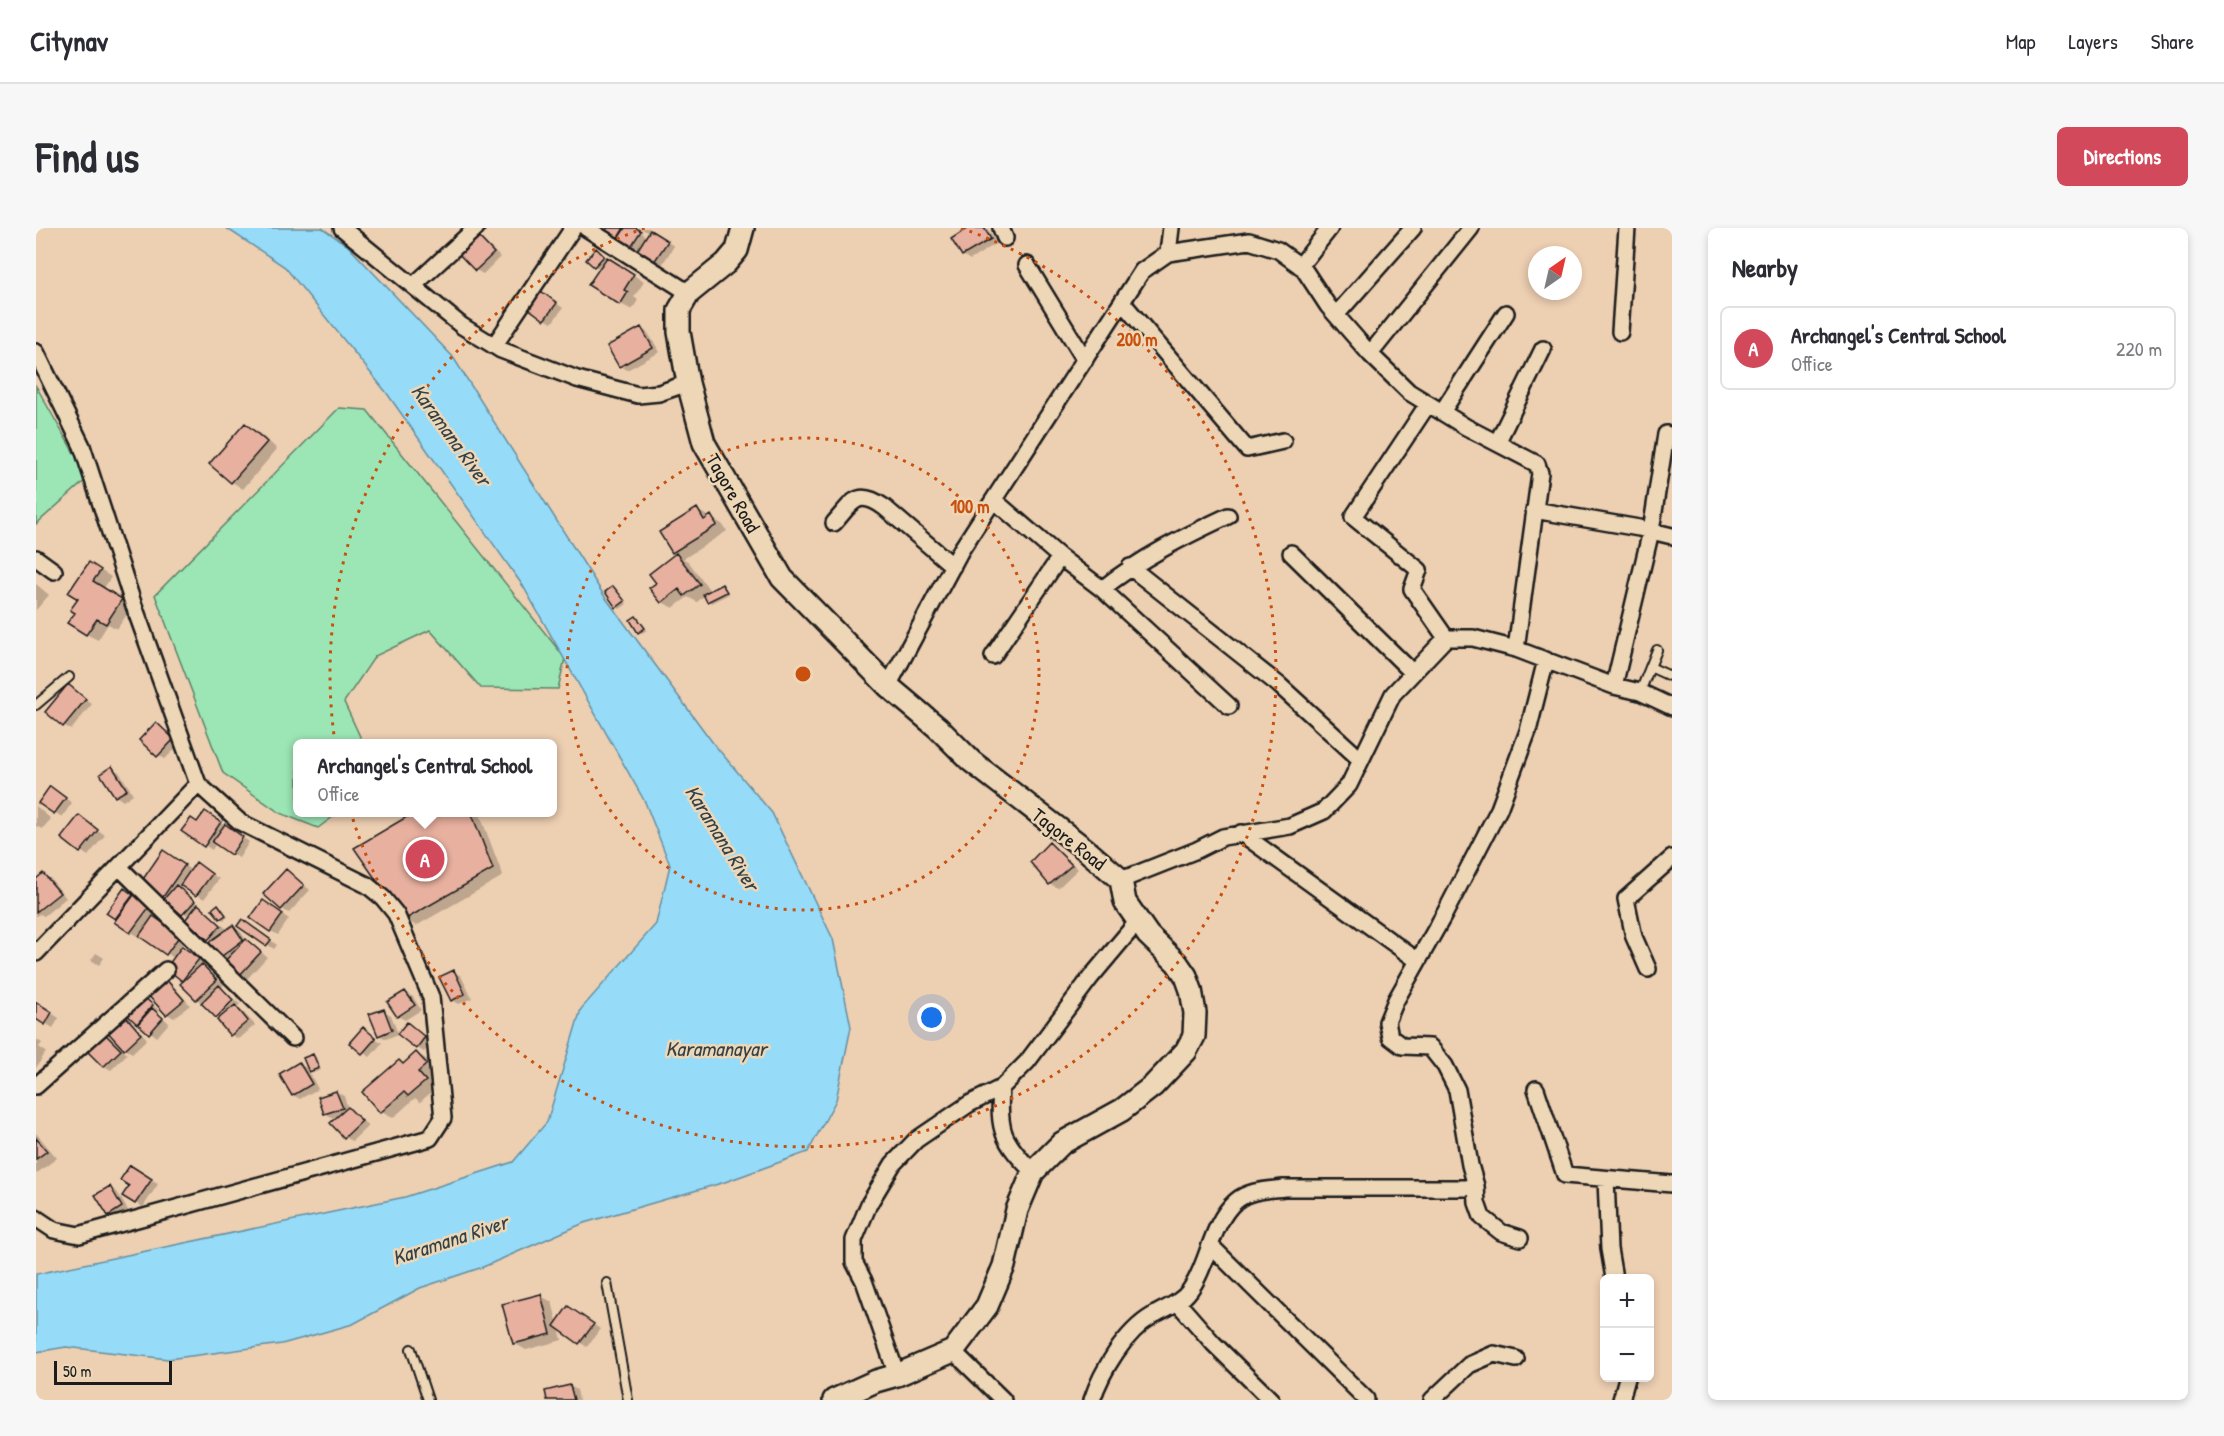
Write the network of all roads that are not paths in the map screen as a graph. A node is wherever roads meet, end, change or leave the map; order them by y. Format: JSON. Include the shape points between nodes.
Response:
{"nodes":[{"id":1,"x":342,"y":228,"type":"edge"},
{"id":2,"x":476,"y":228,"type":"edge"},
{"id":3,"x":573,"y":228,"type":"edge"},
{"id":4,"x":586,"y":228,"type":"edge"},
{"id":5,"x":743,"y":228,"type":"edge"},
{"id":6,"x":1171,"y":228,"type":"edge"},
{"id":7,"x":1330,"y":228,"type":"edge"},
{"id":8,"x":1413,"y":228,"type":"edge"},
{"id":9,"x":1471,"y":228,"type":"edge"},
{"id":10,"x":1627,"y":228,"type":"edge"},
{"id":11,"x":1168,"y":253,"type":"junction"},
{"id":12,"x":1028,"y":265,"type":"dead end"},
{"id":13,"x":1300,"y":266,"type":"junction"},
{"id":14,"x":413,"y":286,"type":"junction"},
{"id":15,"x":689,"y":293,"type":"junction"},
{"id":16,"x":1122,"y":302,"type":"junction"},
{"id":17,"x":1506,"y":313,"type":"dead end"},
{"id":18,"x":1336,"y":315,"type":"junction"},
{"id":19,"x":1620,"y":332,"type":"dead end"},
{"id":20,"x":494,"y":346,"type":"junction"},
{"id":21,"x":1544,"y":349,"type":"dead end"},
{"id":22,"x":36,"y":352,"type":"edge"},
{"id":23,"x":1370,"y":354,"type":"junction"},
{"id":24,"x":1085,"y":360,"type":"junction"},
{"id":25,"x":688,"y":383,"type":"junction"},
{"id":26,"x":1428,"y":404,"type":"junction"},
{"id":27,"x":1442,"y":412,"type":"junction"},
{"id":28,"x":1666,"y":434,"type":"dead end"},
{"id":29,"x":1283,"y":441,"type":"dead end"},
{"id":30,"x":1497,"y":444,"type":"junction"},
{"id":31,"x":994,"y":501,"type":"junction"},
{"id":32,"x":1534,"y":510,"type":"junction"},
{"id":33,"x":1228,"y":516,"type":"dead end"},
{"id":34,"x":834,"y":524,"type":"dead end"},
{"id":35,"x":1651,"y":531,"type":"junction"},
{"id":36,"x":1672,"y":536,"type":"edge"},
{"id":37,"x":1291,"y":554,"type":"dead end"},
{"id":38,"x":1060,"y":557,"type":"junction"},
{"id":39,"x":36,"y":558,"type":"edge"},
{"id":40,"x":953,"y":566,"type":"junction"},
{"id":41,"x":1130,"y":567,"type":"junction"},
{"id":42,"x":54,"y":571,"type":"dead end"},
{"id":43,"x":1102,"y":589,"type":"junction"},
{"id":44,"x":1446,"y":638,"type":"junction"},
{"id":45,"x":1515,"y":649,"type":"junction"},
{"id":46,"x":1657,"y":650,"type":"dead end"},
{"id":47,"x":993,"y":656,"type":"dead end"},
{"id":48,"x":1546,"y":660,"type":"junction"},
{"id":49,"x":1650,"y":667,"type":"junction"},
{"id":50,"x":1412,"y":672,"type":"junction"},
{"id":51,"x":69,"y":676,"type":"dead end"},
{"id":52,"x":1672,"y":677,"type":"edge"},
{"id":53,"x":888,"y":686,"type":"junction"},
{"id":54,"x":1614,"y":686,"type":"junction"},
{"id":55,"x":1640,"y":692,"type":"junction"},
{"id":56,"x":36,"y":705,"type":"edge"},
{"id":57,"x":1229,"y":706,"type":"dead end"},
{"id":58,"x":1672,"y":707,"type":"edge"},
{"id":59,"x":1361,"y":760,"type":"junction"},
{"id":60,"x":198,"y":784,"type":"junction"},
{"id":61,"x":1241,"y":833,"type":"junction"},
{"id":62,"x":1672,"y":858,"type":"edge"},
{"id":63,"x":119,"y":867,"type":"junction"},
{"id":64,"x":1121,"y":880,"type":"junction"},
{"id":65,"x":1138,"y":921,"type":"junction"},
{"id":66,"x":36,"y":953,"type":"edge"},
{"id":67,"x":1418,"y":961,"type":"junction"},
{"id":68,"x":1648,"y":969,"type":"dead end"},
{"id":69,"x":166,"y":970,"type":"dead end"},
{"id":70,"x":293,"y":1038,"type":"dead end"},
{"id":71,"x":36,"y":1086,"type":"edge"},
{"id":72,"x":1001,"y":1088,"type":"junction"},
{"id":73,"x":1536,"y":1089,"type":"dead end"},
{"id":74,"x":1033,"y":1172,"type":"junction"},
{"id":75,"x":1606,"y":1179,"type":"junction"},
{"id":76,"x":1672,"y":1184,"type":"edge"},
{"id":77,"x":1476,"y":1186,"type":"junction"},
{"id":78,"x":36,"y":1218,"type":"edge"},
{"id":79,"x":1520,"y":1238,"type":"dead end"},
{"id":80,"x":1210,"y":1245,"type":"junction"},
{"id":81,"x":1613,"y":1274,"type":"edge"},
{"id":82,"x":607,"y":1283,"type":"dead end"},
{"id":83,"x":1178,"y":1303,"type":"junction"},
{"id":84,"x":411,"y":1349,"type":"dead end"},
{"id":85,"x":953,"y":1351,"type":"junction"},
{"id":86,"x":1516,"y":1359,"type":"dead end"},
{"id":87,"x":897,"y":1375,"type":"junction"},
{"id":88,"x":1626,"y":1382,"type":"edge"},
{"id":89,"x":1366,"y":1398,"type":"dead end"},
{"id":90,"x":429,"y":1400,"type":"edge"},
{"id":91,"x":627,"y":1400,"type":"edge"},
{"id":92,"x":834,"y":1400,"type":"edge"},
{"id":93,"x":1003,"y":1400,"type":"edge"},
{"id":94,"x":1092,"y":1400,"type":"edge"},
{"id":95,"x":1271,"y":1400,"type":"edge"},
{"id":96,"x":1432,"y":1400,"type":"edge"},
{"id":97,"x":1621,"y":1400,"type":"edge"}],
"edges":[{"from":1,"to":14,"type":"street"},
{"from":2,"to":14,"type":"street"},
{"from":3,"to":20,"type":"street"},
{"from":4,"to":15,"type":"street"},
{"from":5,"to":15,"type":"street","via":[[737,250]]},
{"from":6,"to":11,"type":"street"},
{"from":7,"to":13,"type":"street"},
{"from":8,"to":18,"type":"street"},
{"from":9,"to":23,"type":"street"},
{"from":10,"to":19,"type":"street"},
{"from":11,"to":13,"type":"street","via":[[1249,242],[1278,250]]},
{"from":11,"to":16,"type":"street","via":[[1142,271]]},
{"from":12,"to":24,"type":"street"},
{"from":13,"to":18,"type":"street"},
{"from":14,"to":20,"type":"street"},
{"from":15,"to":25,"type":"street","name":"Tagore Road","via":[[679,310]]},
{"from":16,"to":24,"type":"street"},
{"from":16,"to":29,"type":"street","via":[[1247,449]]},
{"from":17,"to":27,"type":"street"},
{"from":18,"to":23,"type":"street"},
{"from":20,"to":25,"type":"street","via":[[577,379],[638,395]]},
{"from":21,"to":30,"type":"street"},
{"from":22,"to":60,"type":"street","via":[[82,446]]},
{"from":23,"to":26,"type":"street","via":[[1409,392]]},
{"from":24,"to":31,"type":"street"},
{"from":25,"to":53,"type":"street","name":"Tagore Road","via":[[704,443],[782,578]]},
{"from":26,"to":27,"type":"street"},
{"from":26,"to":44,"type":"street","via":[[1353,517],[1419,570],[1412,589]]},
{"from":27,"to":30,"type":"street"},
{"from":28,"to":35,"type":"street"},
{"from":30,"to":32,"type":"street","via":[[1537,464],[1540,473]]},
{"from":31,"to":38,"type":"street"},
{"from":31,"to":40,"type":"street"},
{"from":32,"to":35,"type":"street"},
{"from":32,"to":45,"type":"street"},
{"from":33,"to":41,"type":"street"},
{"from":34,"to":40,"type":"street","via":[[855,499],[863,497],[884,507]]},
{"from":35,"to":36,"type":"street"},
{"from":35,"to":54,"type":"street"},
{"from":37,"to":50,"type":"street"},
{"from":38,"to":43,"type":"street"},
{"from":38,"to":47,"type":"street"},
{"from":39,"to":42,"type":"street"},
{"from":40,"to":53,"type":"street"},
{"from":41,"to":43,"type":"street"},
{"from":41,"to":59,"type":"street","via":[[1279,685]]},
{"from":43,"to":57,"type":"street"},
{"from":44,"to":45,"type":"street","via":[[1473,638]]},
{"from":44,"to":50,"type":"street"},
{"from":45,"to":48,"type":"street"},
{"from":46,"to":49,"type":"lane"},
{"from":48,"to":54,"type":"street"},
{"from":48,"to":67,"type":"street","via":[[1528,731],[1499,809]]},
{"from":49,"to":52,"type":"lane"},
{"from":49,"to":55,"type":"lane"},
{"from":50,"to":59,"type":"street","via":[[1393,694]]},
{"from":51,"to":56,"type":"lane"},
{"from":53,"to":64,"type":"street","name":"Tagore Road","via":[[971,762]]},
{"from":54,"to":55,"type":"street"},
{"from":55,"to":58,"type":"street"},
{"from":59,"to":61,"type":"street","via":[[1349,785],[1324,811],[1290,826]]},
{"from":60,"to":63,"type":"street"},
{"from":60,"to":78,"type":"street","via":[[240,822],[367,885],[396,914],[431,997],[443,1118],[430,1138],[79,1235],[54,1230]]},
{"from":61,"to":64,"type":"street"},
{"from":61,"to":67,"type":"street"},
{"from":62,"to":68,"type":"street","via":[[1626,899],[1634,937]]},
{"from":63,"to":66,"type":"street"},
{"from":63,"to":70,"type":"street"},
{"from":64,"to":65,"type":"street","name":"Tagore Road","via":[[1125,902]]},
{"from":65,"to":72,"type":"street","via":[[1027,1062]]},
{"from":65,"to":74,"type":"street","name":"Tagore Road","via":[[1186,976],[1195,1013],[1194,1036],[1172,1069],[1153,1086],[1122,1110],[1062,1143]]},
{"from":67,"to":77,"type":"street","via":[[1387,1022],[1390,1037],[1402,1046],[1430,1047],[1445,1066],[1456,1090]]},
{"from":69,"to":71,"type":"street"},
{"from":72,"to":74,"type":"street","via":[[1000,1125],[1008,1143]]},
{"from":72,"to":87,"type":"street","via":[[954,1113],[916,1140],[893,1164],[868,1204],[854,1240],[854,1262]]},
{"from":73,"to":75,"type":"street","via":[[1565,1175]]},
{"from":74,"to":85,"type":"street","name":"Tagore Road","via":[[1017,1210],[1004,1266],[987,1306]]},
{"from":75,"to":76,"type":"street"},
{"from":75,"to":81,"type":"street"},
{"from":77,"to":79,"type":"street","via":[[1482,1217],[1501,1232]]},
{"from":77,"to":80,"type":"street","via":[[1258,1191],[1238,1200],[1224,1214]]},
{"from":80,"to":83,"type":"street","via":[[1190,1290]]},
{"from":80,"to":89,"type":"street"},
{"from":82,"to":91,"type":"lane"},
{"from":83,"to":94,"type":"street","via":[[1151,1316],[1130,1333],[1098,1380]]},
{"from":83,"to":95,"type":"street"},
{"from":84,"to":90,"type":"lane"},
{"from":85,"to":87,"type":"street","name":"Tagore Road"},
{"from":85,"to":93,"type":"street"},
{"from":86,"to":96,"type":"street","via":[[1494,1354],[1470,1365]]},
{"from":87,"to":92,"type":"street","name":"Tagore Road"},
{"from":88,"to":97,"type":"street"}]}
